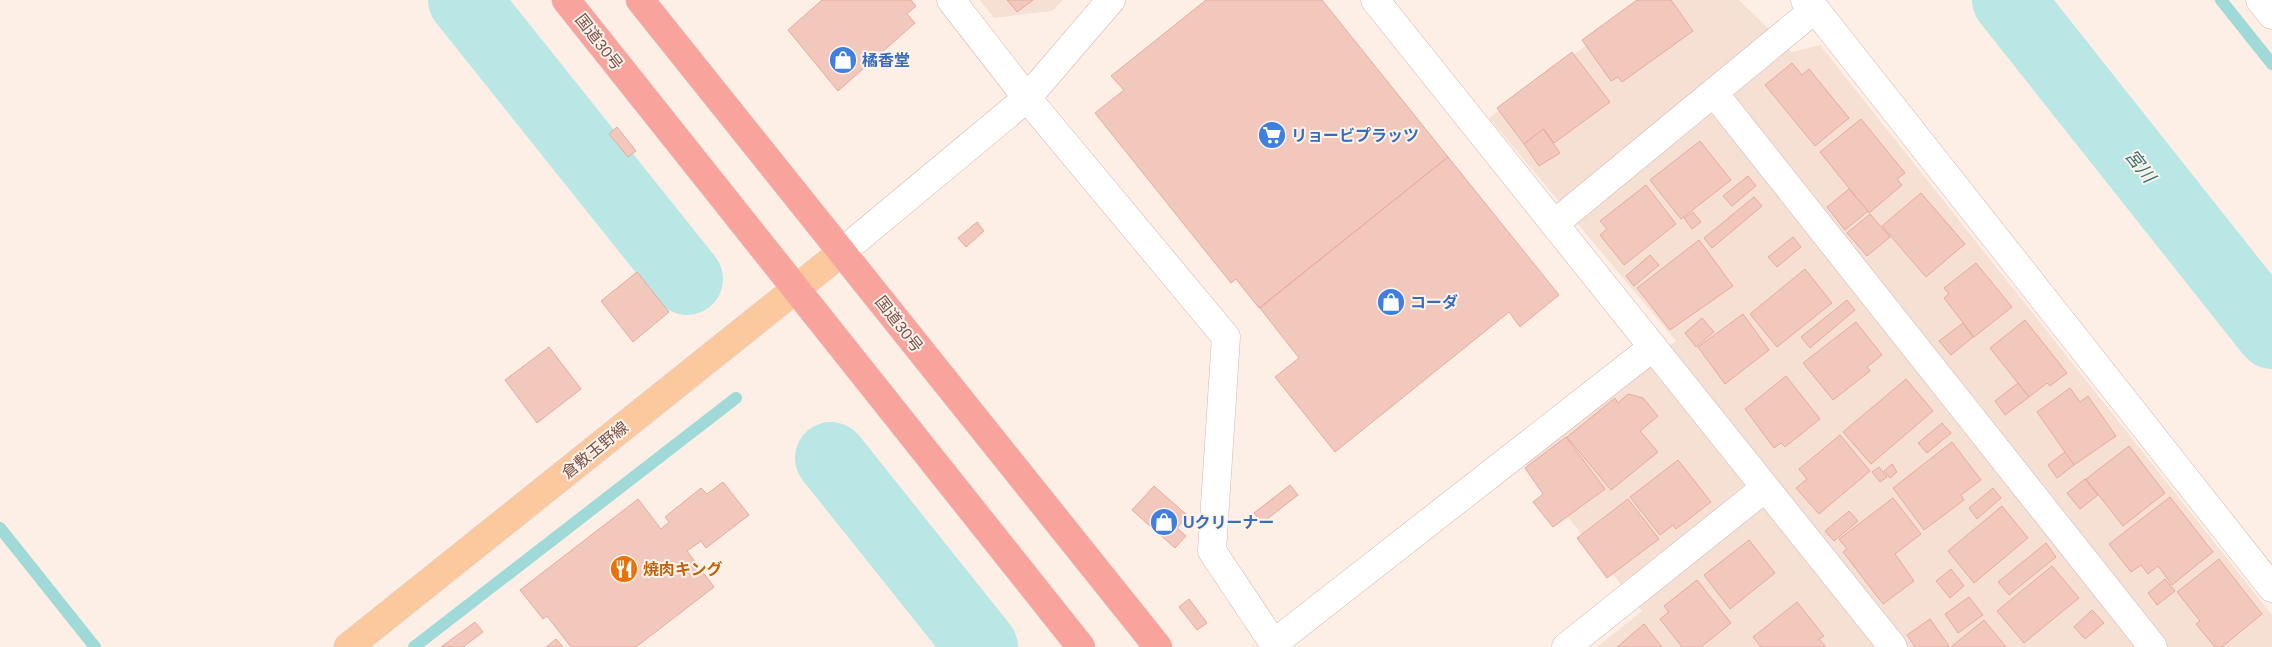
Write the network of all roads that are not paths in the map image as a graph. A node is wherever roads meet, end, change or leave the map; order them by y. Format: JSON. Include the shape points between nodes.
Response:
{"nodes":[{"id":1,"x":566,"y":0,"type":"edge"},
{"id":2,"x":640,"y":0,"type":"edge"},
{"id":3,"x":951,"y":0,"type":"edge"},
{"id":4,"x":1111,"y":0,"type":"edge"},
{"id":5,"x":1375,"y":0,"type":"edge"},
{"id":6,"x":2260,"y":0,"type":"edge"},
{"id":7,"x":1810,"y":5,"type":"edge"},
{"id":8,"x":2272,"y":15,"type":"edge"},
{"id":9,"x":1714,"y":93,"type":"junction"},
{"id":10,"x":1027,"y":98,"type":"junction"},
{"id":11,"x":1554,"y":224,"type":"junction"},
{"id":12,"x":842,"y":252,"type":"junction"},
{"id":13,"x":796,"y":290,"type":"junction"},
{"id":14,"x":1653,"y":347,"type":"junction"},
{"id":15,"x":1766,"y":488,"type":"junction"},
{"id":16,"x":2272,"y":588,"type":"edge"},
{"id":17,"x":1883,"y":644,"type":"edge"},
{"id":18,"x":1274,"y":645,"type":"edge"},
{"id":19,"x":348,"y":647,"type":"edge"},
{"id":20,"x":1082,"y":647,"type":"edge"},
{"id":21,"x":1158,"y":647,"type":"edge"},
{"id":22,"x":1566,"y":647,"type":"edge"},
{"id":23,"x":2153,"y":647,"type":"edge"}],
"edges":[{"from":1,"to":13,"type":"highway","name":"国道30号"},
{"from":2,"to":12,"type":"highway","name":"国道30号"},
{"from":3,"to":10,"type":"street"},
{"from":4,"to":10,"type":"street"},
{"from":5,"to":11,"type":"street"},
{"from":6,"to":8,"type":"street"},
{"from":7,"to":9,"type":"street"},
{"from":7,"to":16,"type":"street"},
{"from":9,"to":11,"type":"street"},
{"from":9,"to":23,"type":"street"},
{"from":10,"to":12,"type":"street"},
{"from":10,"to":18,"type":"street","via":[[1226,337],[1212,551]]},
{"from":11,"to":14,"type":"street"},
{"from":12,"to":13,"type":"main road","name":"倉敷玉野線"},
{"from":12,"to":21,"type":"highway","name":"国道30号"},
{"from":13,"to":19,"type":"main road","name":"倉敷玉野線"},
{"from":13,"to":20,"type":"highway","name":"国道30号"},
{"from":14,"to":15,"type":"street"},
{"from":14,"to":18,"type":"street"},
{"from":15,"to":17,"type":"street"},
{"from":15,"to":22,"type":"street"}]}
